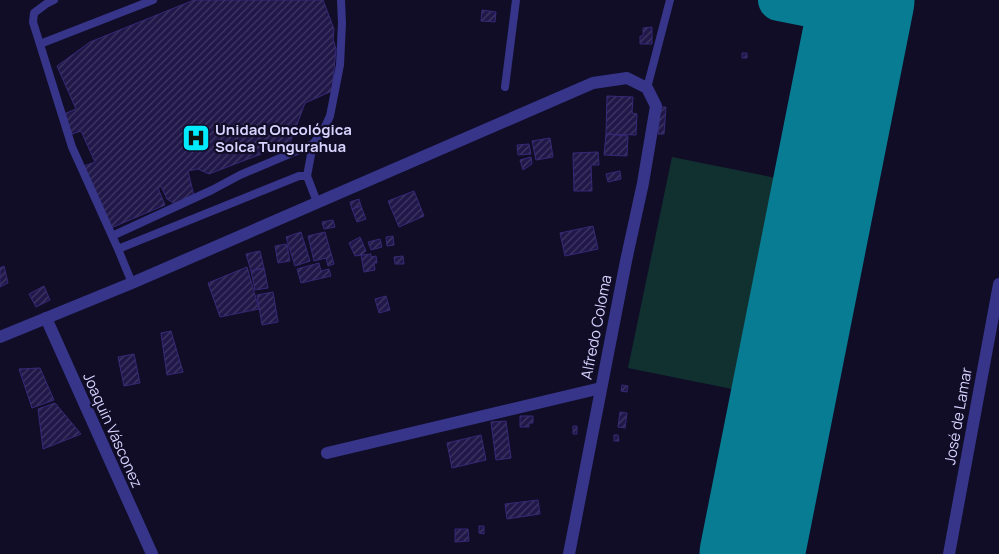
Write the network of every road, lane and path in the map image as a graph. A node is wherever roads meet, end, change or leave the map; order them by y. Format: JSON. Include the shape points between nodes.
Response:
{"nodes":[{"id":1,"x":54,"y":0,"type":"edge"},
{"id":2,"x":153,"y":0,"type":"edge"},
{"id":3,"x":342,"y":0,"type":"edge"},
{"id":4,"x":516,"y":0,"type":"edge"},
{"id":5,"x":670,"y":0,"type":"edge"},
{"id":6,"x":40,"y":44,"type":"junction"},
{"id":7,"x":505,"y":87,"type":"dead end"},
{"id":8,"x":647,"y":88,"type":"junction"},
{"id":9,"x":313,"y":144,"type":"junction"},
{"id":10,"x":307,"y":176,"type":"junction"},
{"id":11,"x":316,"y":202,"type":"junction"},
{"id":12,"x":112,"y":236,"type":"junction"},
{"id":13,"x":118,"y":249,"type":"junction"},
{"id":14,"x":132,"y":283,"type":"junction"},
{"id":15,"x":999,"y":284,"type":"edge"},
{"id":16,"x":46,"y":318,"type":"junction"},
{"id":17,"x":0,"y":337,"type":"edge"},
{"id":18,"x":601,"y":388,"type":"junction"},
{"id":19,"x":327,"y":453,"type":"dead end"},
{"id":20,"x":152,"y":554,"type":"edge"},
{"id":21,"x":569,"y":554,"type":"edge"},
{"id":22,"x":949,"y":554,"type":"edge"}],
"edges":[{"from":1,"to":6,"type":"lane","via":[[34,12],[33,22]]},
{"from":2,"to":6,"type":"lane"},
{"from":3,"to":9,"type":"lane","via":[[340,65],[330,116]]},
{"from":4,"to":7,"type":"lane"},
{"from":5,"to":8,"type":"lane"},
{"from":6,"to":12,"type":"lane","via":[[72,147]]},
{"from":8,"to":11,"type":"street","via":[[627,78],[593,84]]},
{"from":8,"to":18,"type":"street","name":"Alfredo Coloma","via":[[656,106]]},
{"from":9,"to":10,"type":"lane"},
{"from":9,"to":12,"type":"lane"},
{"from":10,"to":11,"type":"lane"},
{"from":10,"to":13,"type":"lane","via":[[292,178]]},
{"from":11,"to":14,"type":"street"},
{"from":12,"to":13,"type":"lane"},
{"from":13,"to":14,"type":"lane"},
{"from":14,"to":16,"type":"street"},
{"from":15,"to":22,"type":"street","name":"José de Lamar"},
{"from":16,"to":17,"type":"street"},
{"from":16,"to":20,"type":"street","name":"Joaquin Vásconez"},
{"from":18,"to":19,"type":"street"},
{"from":18,"to":21,"type":"street","name":"Alfredo Coloma"}]}
